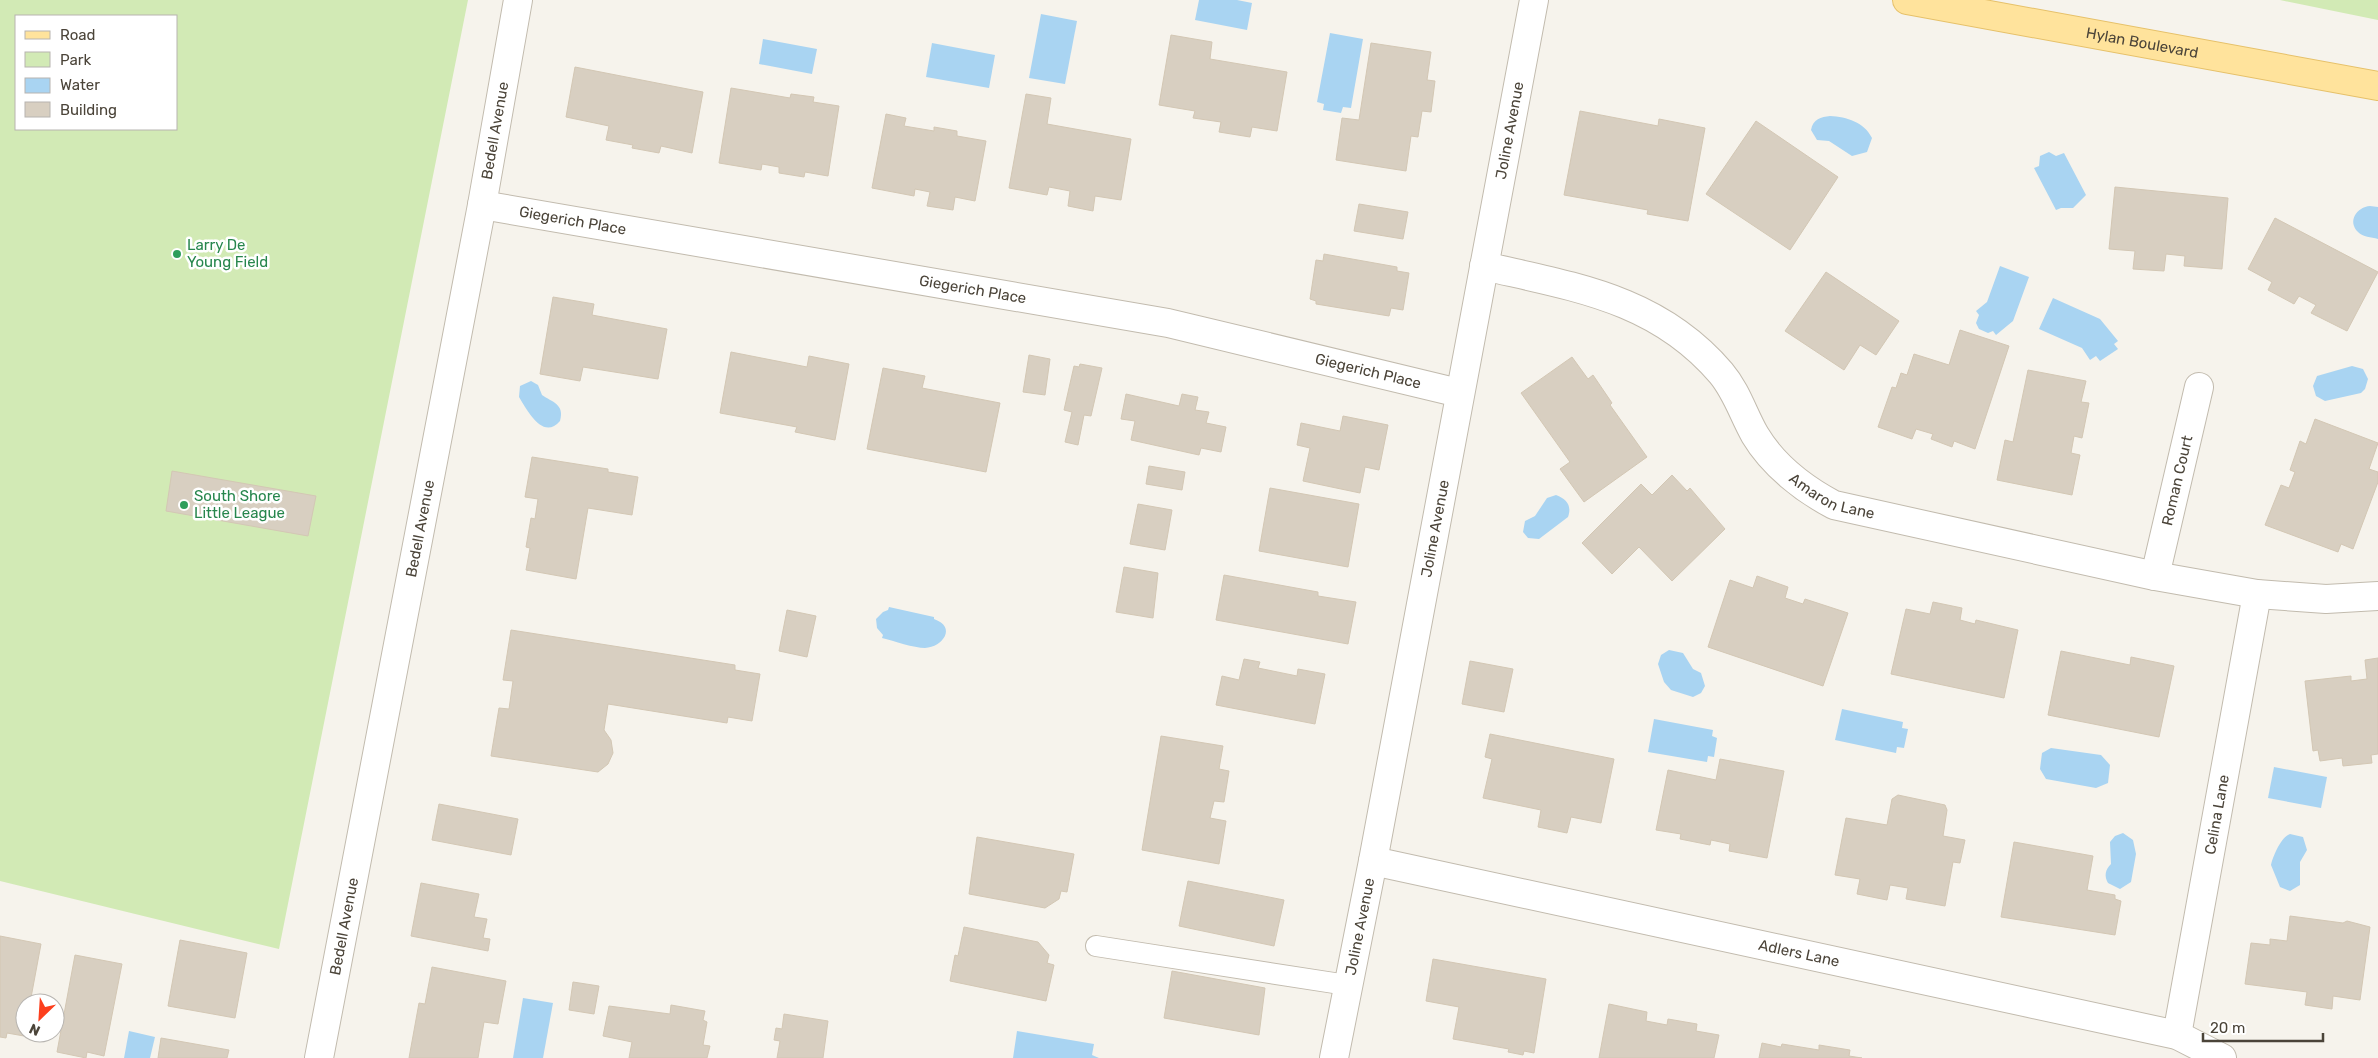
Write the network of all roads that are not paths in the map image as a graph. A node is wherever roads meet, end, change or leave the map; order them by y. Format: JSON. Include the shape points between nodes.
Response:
{"nodes":[{"id":1,"x":518,"y":0,"type":"edge"},
{"id":2,"x":1534,"y":0,"type":"edge"},
{"id":3,"x":1921,"y":1,"type":"edge"},
{"id":4,"x":2378,"y":86,"type":"edge"},
{"id":5,"x":482,"y":205,"type":"junction"},
{"id":6,"x":1484,"y":266,"type":"junction"},
{"id":7,"x":2199,"y":387,"type":"dead end"},
{"id":8,"x":1459,"y":393,"type":"junction"},
{"id":9,"x":2155,"y":576,"type":"junction"},
{"id":10,"x":2257,"y":594,"type":"junction"},
{"id":11,"x":2378,"y":596,"type":"edge"},
{"id":12,"x":1373,"y":861,"type":"junction"},
{"id":13,"x":1096,"y":946,"type":"dead end"},
{"id":14,"x":1348,"y":986,"type":"junction"},
{"id":15,"x":2177,"y":1035,"type":"junction"},
{"id":16,"x":319,"y":1058,"type":"edge"},
{"id":17,"x":1334,"y":1058,"type":"edge"},
{"id":18,"x":2222,"y":1058,"type":"edge"}],
"edges":[{"from":1,"to":5,"type":"street","name":"Bedell Avenue"},
{"from":2,"to":6,"type":"street","name":"Joline Avenue"},
{"from":3,"to":4,"type":"main road","name":"Hylan Boulevard"},
{"from":5,"to":8,"type":"street","name":"Giegerich Place","via":[[1168,323]]},
{"from":5,"to":16,"type":"street","name":"Bedell Avenue"},
{"from":6,"to":8,"type":"street","name":"Joline Avenue"},
{"from":6,"to":9,"type":"street","name":"Amaron Lane","via":[[1600,294],[1644,311],[1686,338],[1726,379],[1756,436],[1783,469],[1816,496],[1834,505]]},
{"from":7,"to":9,"type":"street","name":"Roman Court"},
{"from":8,"to":12,"type":"street","name":"Joline Avenue"},
{"from":9,"to":10,"type":"street","name":"Amaron Lane"},
{"from":10,"to":11,"type":"street","via":[[2326,600]]},
{"from":10,"to":15,"type":"street","name":"Celina Lane"},
{"from":12,"to":14,"type":"street","name":"Joline Avenue"},
{"from":12,"to":15,"type":"street","name":"Adlers Lane"},
{"from":13,"to":14,"type":"lane"},
{"from":14,"to":17,"type":"street","name":"Joline Avenue"},
{"from":15,"to":18,"type":"street","name":"Adlers Lane"}]}
